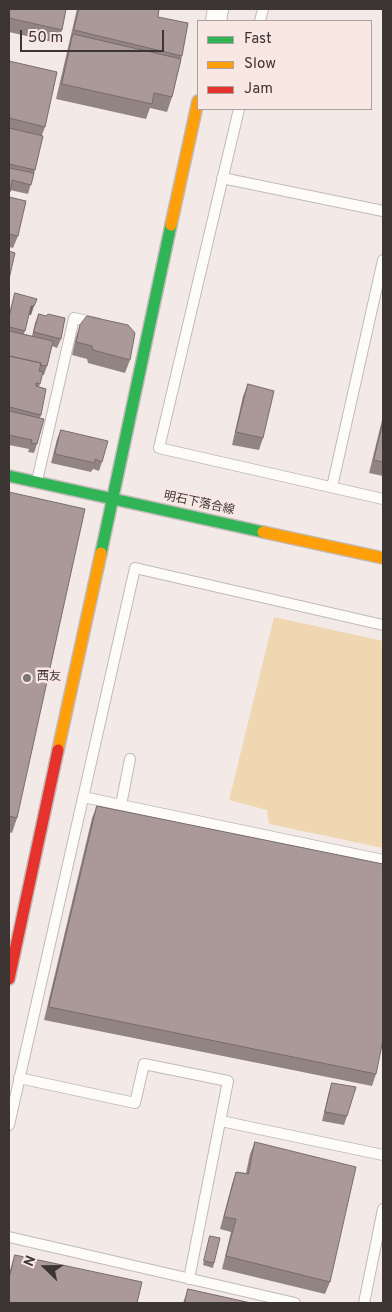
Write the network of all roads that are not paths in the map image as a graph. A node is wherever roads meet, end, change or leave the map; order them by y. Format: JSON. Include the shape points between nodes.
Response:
{"nodes":[{"id":1,"x":197,"y":105,"type":"edge"},
{"id":2,"x":239,"y":110,"type":"edge"},
{"id":3,"x":222,"y":178,"type":"junction"},
{"id":4,"x":383,"y":211,"type":"edge"},
{"id":5,"x":383,"y":260,"type":"edge"},
{"id":6,"x":111,"y":326,"type":"edge"},
{"id":7,"x":9,"y":476,"type":"edge"},
{"id":8,"x":37,"y":482,"type":"junction"},
{"id":9,"x":332,"y":487,"type":"junction"},
{"id":10,"x":112,"y":499,"type":"junction"},
{"id":11,"x":383,"y":499,"type":"edge"},
{"id":12,"x":383,"y":558,"type":"edge"},
{"id":13,"x":383,"y":625,"type":"edge"},
{"id":14,"x":130,"y":759,"type":"dead end"},
{"id":15,"x":83,"y":797,"type":"junction"},
{"id":16,"x":120,"y":805,"type":"junction"},
{"id":17,"x":383,"y":860,"type":"edge"},
{"id":18,"x":11,"y":961,"type":"edge"},
{"id":19,"x":9,"y":979,"type":"edge"},
{"id":20,"x":19,"y":1078,"type":"junction"},
{"id":21,"x":221,"y":1121,"type":"junction"},
{"id":22,"x":9,"y":1125,"type":"edge"},
{"id":23,"x":383,"y":1156,"type":"edge"},
{"id":24,"x":383,"y":1209,"type":"edge"},
{"id":25,"x":381,"y":1236,"type":"edge"},
{"id":26,"x":9,"y":1238,"type":"edge"},
{"id":27,"x":189,"y":1279,"type":"junction"},
{"id":28,"x":295,"y":1303,"type":"edge"},
{"id":29,"x":364,"y":1303,"type":"edge"}],
"edges":[{"from":1,"to":10,"type":"street","via":[[143,334]]},
{"from":2,"to":3,"type":"lane"},
{"from":3,"to":4,"type":"lane"},
{"from":3,"to":9,"type":"lane","via":[[159,448]]},
{"from":5,"to":9,"type":"lane"},
{"from":6,"to":8,"type":"lane","via":[[74,318]]},
{"from":7,"to":8,"type":"street","name":"明石下落合線"},
{"from":8,"to":10,"type":"street","name":"明石下落合線"},
{"from":9,"to":11,"type":"lane"},
{"from":10,"to":12,"type":"street","name":"明石下落合線"},
{"from":10,"to":18,"type":"street"},
{"from":13,"to":15,"type":"lane","via":[[135,568]]},
{"from":14,"to":16,"type":"lane"},
{"from":15,"to":16,"type":"lane"},
{"from":15,"to":20,"type":"lane"},
{"from":16,"to":17,"type":"lane"},
{"from":18,"to":19,"type":"street"},
{"from":20,"to":21,"type":"lane","via":[[136,1103],[144,1064],[188,1073],[228,1082]]},
{"from":20,"to":22,"type":"lane"},
{"from":21,"to":23,"type":"lane"},
{"from":21,"to":27,"type":"lane"},
{"from":24,"to":25,"type":"lane"},
{"from":25,"to":29,"type":"lane"},
{"from":26,"to":27,"type":"lane"},
{"from":27,"to":28,"type":"lane"}]}
